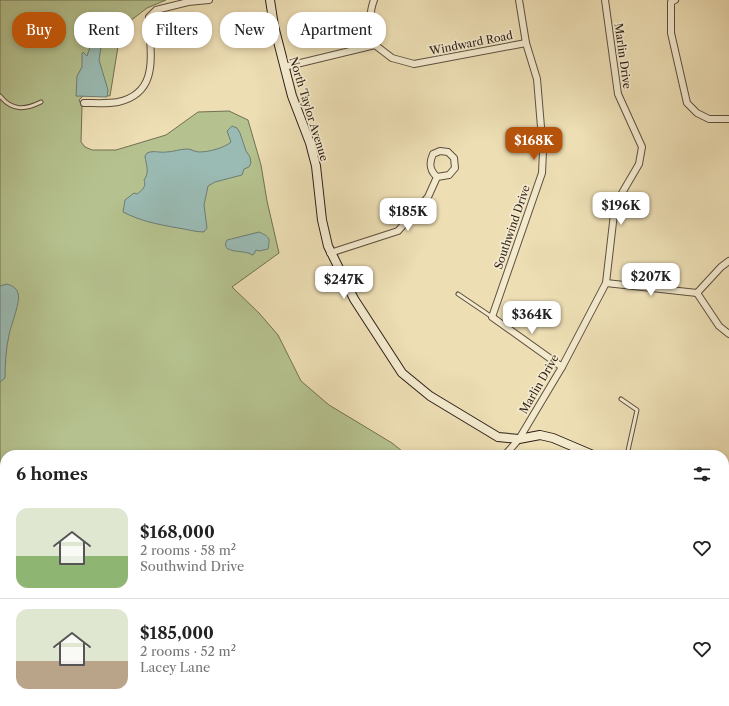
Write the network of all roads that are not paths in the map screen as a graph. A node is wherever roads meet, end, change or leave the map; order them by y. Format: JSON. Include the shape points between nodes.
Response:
{"nodes":[{"id":1,"x":209,"y":0,"type":"edge"},
{"id":2,"x":270,"y":0,"type":"edge"},
{"id":3,"x":374,"y":0,"type":"edge"},
{"id":4,"x":520,"y":0,"type":"edge"},
{"id":5,"x":605,"y":0,"type":"edge"},
{"id":6,"x":673,"y":1,"type":"edge"},
{"id":7,"x":371,"y":12,"type":"edge"},
{"id":8,"x":526,"y":43,"type":"junction"},
{"id":9,"x":363,"y":48,"type":"edge"},
{"id":10,"x":379,"y":48,"type":"edge"},
{"id":11,"x":284,"y":67,"type":"junction"},
{"id":12,"x":0,"y":96,"type":"edge"},
{"id":13,"x":41,"y":102,"type":"dead end"},
{"id":14,"x":84,"y":103,"type":"dead end"},
{"id":15,"x":729,"y":119,"type":"edge"},
{"id":16,"x":437,"y":177,"type":"junction"},
{"id":17,"x":330,"y":253,"type":"junction"},
{"id":18,"x":729,"y":261,"type":"edge"},
{"id":19,"x":606,"y":283,"type":"junction"},
{"id":20,"x":458,"y":294,"type":"dead end"},
{"id":21,"x":697,"y":294,"type":"junction"},
{"id":22,"x":492,"y":317,"type":"junction"},
{"id":23,"x":729,"y":334,"type":"edge"},
{"id":24,"x":562,"y":367,"type":"junction"},
{"id":25,"x":621,"y":399,"type":"dead end"},
{"id":26,"x":519,"y":439,"type":"junction"},
{"id":27,"x":509,"y":450,"type":"edge"},
{"id":28,"x":581,"y":450,"type":"edge"},
{"id":29,"x":628,"y":450,"type":"edge"}],
"edges":[{"from":1,"to":14,"type":"street","via":[[188,2],[152,12],[149,17],[151,64],[145,86],[136,95],[118,102]]},
{"from":2,"to":11,"type":"street","name":"North Taylor Avenue"},
{"from":3,"to":7,"type":"street"},
{"from":4,"to":8,"type":"street","name":"Southwind Drive"},
{"from":5,"to":19,"type":"street","name":"Marlin Drive","via":[[618,94],[642,147],[639,164],[615,205]]},
{"from":6,"to":15,"type":"street","via":[[671,33],[688,103],[697,113],[709,118]]},
{"from":8,"to":10,"type":"street","name":"Windward Road","via":[[414,64],[392,58]]},
{"from":8,"to":22,"type":"street","name":"Southwind Drive","via":[[537,79],[543,151],[542,173]]},
{"from":9,"to":11,"type":"street"},
{"from":11,"to":17,"type":"street","name":"North Taylor Avenue","via":[[314,158]]},
{"from":12,"to":13,"type":"lane","via":[[16,107],[31,107]]},
{"from":16,"to":16,"type":"street","via":[[432,172],[430,162],[433,154],[440,151],[448,152],[454,158],[455,168],[449,175]]},
{"from":16,"to":17,"type":"street","via":[[428,197],[398,231]]},
{"from":17,"to":26,"type":"street","name":"North Taylor Avenue","via":[[354,298],[402,373],[430,396],[498,437]]},
{"from":18,"to":21,"type":"street"},
{"from":19,"to":21,"type":"street"},
{"from":19,"to":24,"type":"street","name":"Marlin Drive"},
{"from":20,"to":22,"type":"lane"},
{"from":21,"to":23,"type":"street","via":[[719,326]]},
{"from":22,"to":24,"type":"street"},
{"from":24,"to":26,"type":"street","name":"Marlin Drive"},
{"from":25,"to":29,"type":"lane","via":[[637,410]]},
{"from":26,"to":27,"type":"street","name":"Marlin Drive"},
{"from":26,"to":28,"type":"street","name":"North Taylor Avenue","via":[[540,435]]}]}
